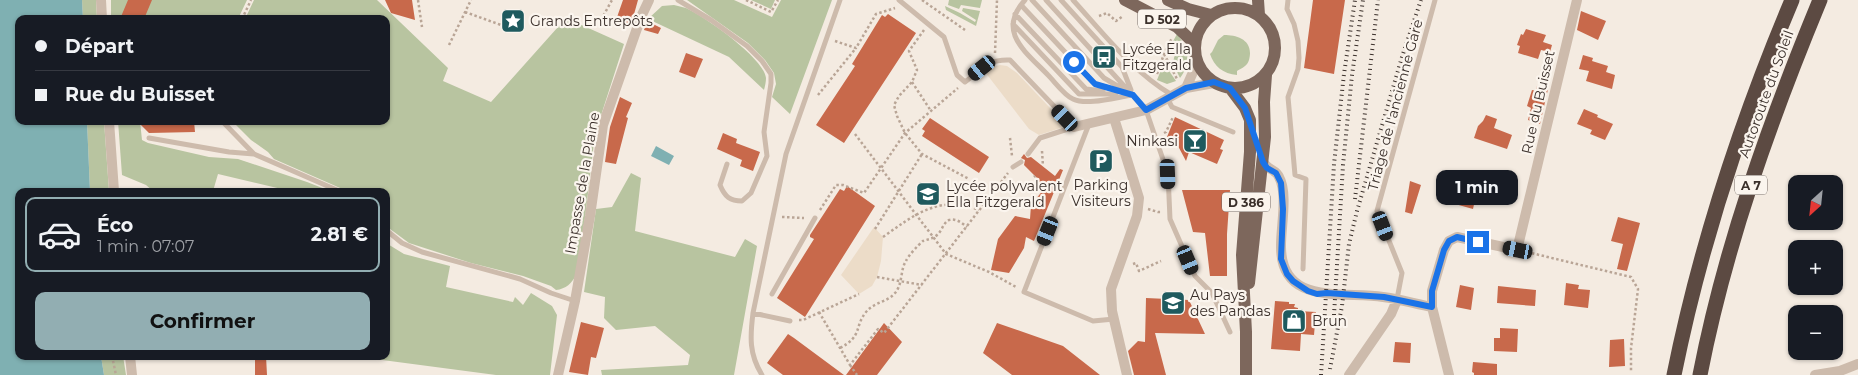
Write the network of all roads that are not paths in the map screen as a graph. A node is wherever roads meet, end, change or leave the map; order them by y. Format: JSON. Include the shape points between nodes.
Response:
{"nodes":[{"id":1,"x":101,"y":0,"type":"edge"},
{"id":2,"x":648,"y":0,"type":"edge"},
{"id":3,"x":678,"y":0,"type":"edge"},
{"id":4,"x":840,"y":0,"type":"edge"},
{"id":5,"x":1032,"y":0,"type":"edge"},
{"id":6,"x":1046,"y":0,"type":"edge"},
{"id":7,"x":1061,"y":0,"type":"edge"},
{"id":8,"x":1073,"y":0,"type":"edge"},
{"id":9,"x":1125,"y":0,"type":"edge"},
{"id":10,"x":1168,"y":0,"type":"edge"},
{"id":11,"x":1258,"y":0,"type":"edge"},
{"id":12,"x":1288,"y":0,"type":"edge"},
{"id":13,"x":1435,"y":0,"type":"edge"},
{"id":14,"x":1577,"y":0,"type":"edge"},
{"id":15,"x":1792,"y":0,"type":"edge"},
{"id":16,"x":1820,"y":0,"type":"edge"},
{"id":17,"x":901,"y":1,"type":"edge"},
{"id":18,"x":1023,"y":2,"type":"edge"},
{"id":19,"x":1234,"y":4,"type":"edge"},
{"id":20,"x":1015,"y":14,"type":"junction"},
{"id":21,"x":102,"y":15,"type":"edge"},
{"id":22,"x":1211,"y":15,"type":"junction"},
{"id":23,"x":1259,"y":15,"type":"junction"},
{"id":24,"x":1012,"y":23,"type":"junction"},
{"id":25,"x":1195,"y":44,"type":"junction"},
{"id":26,"x":1197,"y":63,"type":"junction"},
{"id":27,"x":1266,"y":75,"type":"junction"},
{"id":28,"x":1214,"y":82,"type":"junction"},
{"id":29,"x":1186,"y":88,"type":"junction"},
{"id":30,"x":1230,"y":88,"type":"junction"},
{"id":31,"x":1133,"y":95,"type":"junction"},
{"id":32,"x":1170,"y":97,"type":"junction"},
{"id":33,"x":1146,"y":110,"type":"junction"},
{"id":34,"x":1114,"y":118,"type":"junction"},
{"id":35,"x":1250,"y":120,"type":"junction"},
{"id":36,"x":1089,"y":124,"type":"junction"},
{"id":37,"x":109,"y":125,"type":"edge"},
{"id":38,"x":226,"y":125,"type":"edge"},
{"id":39,"x":1074,"y":127,"type":"junction"},
{"id":40,"x":1233,"y":132,"type":"dead end"},
{"id":41,"x":149,"y":138,"type":"dead end"},
{"id":42,"x":254,"y":154,"type":"junction"},
{"id":43,"x":1028,"y":154,"type":"dead end"},
{"id":44,"x":1021,"y":162,"type":"dead end"},
{"id":45,"x":1263,"y":162,"type":"junction"},
{"id":46,"x":728,"y":164,"type":"dead end"},
{"id":47,"x":1013,"y":167,"type":"road end"},
{"id":48,"x":114,"y":188,"type":"edge"},
{"id":49,"x":332,"y":188,"type":"edge"},
{"id":50,"x":815,"y":218,"type":"road end"},
{"id":51,"x":390,"y":233,"type":"edge"},
{"id":52,"x":1303,"y":270,"type":"dead end"},
{"id":53,"x":772,"y":294,"type":"dead end"},
{"id":54,"x":1397,"y":300,"type":"junction"},
{"id":55,"x":575,"y":301,"type":"junction"},
{"id":56,"x":1432,"y":307,"type":"junction"},
{"id":57,"x":752,"y":313,"type":"junction"},
{"id":58,"x":1114,"y":319,"type":"junction"},
{"id":59,"x":790,"y":320,"type":"road end"},
{"id":60,"x":1245,"y":323,"type":"junction"},
{"id":61,"x":1230,"y":332,"type":"dead end"},
{"id":62,"x":130,"y":360,"type":"edge"},
{"id":63,"x":1858,"y":364,"type":"edge"},
{"id":64,"x":132,"y":375,"type":"edge"},
{"id":65,"x":558,"y":375,"type":"edge"},
{"id":66,"x":762,"y":375,"type":"edge"},
{"id":67,"x":1127,"y":375,"type":"edge"},
{"id":68,"x":1246,"y":375,"type":"edge"},
{"id":69,"x":1349,"y":375,"type":"edge"},
{"id":70,"x":1449,"y":375,"type":"edge"},
{"id":71,"x":1674,"y":375,"type":"edge"},
{"id":72,"x":1700,"y":375,"type":"edge"},
{"id":73,"x":1815,"y":375,"type":"edge"}],
"edges":[{"from":1,"to":21,"type":"street"},
{"from":2,"to":55,"type":"street","name":"Impasse de la Plaine","via":[[603,125]]},
{"from":3,"to":46,"type":"lane","via":[[747,46],[771,74],[764,132],[767,156],[751,193],[742,201],[732,201],[720,185]]},
{"from":4,"to":57,"type":"lane","via":[[786,154]]},
{"from":5,"to":31,"type":"lane","via":[[1104,78]]},
{"from":6,"to":31,"type":"lane"},
{"from":7,"to":31,"type":"lane","via":[[1122,67]]},
{"from":8,"to":32,"type":"lane","via":[[1140,72]]},
{"from":9,"to":25,"type":"main road","number":"D 502","via":[[1177,28]]},
{"from":10,"to":22,"type":"main road","number":"D 502"},
{"from":11,"to":23,"type":"main road"},
{"from":12,"to":52,"type":"lane","via":[[1287,9],[1294,24],[1299,58],[1288,97],[1295,175],[1306,179]]},
{"from":13,"to":54,"type":"lane","name":"Triage de l'ancienne Gare","via":[[1377,211],[1402,273]]},
{"from":14,"to":56,"type":"street","name":"Rue du Buisset","via":[[1518,250],[1457,237],[1449,241],[1432,291]]},
{"from":15,"to":71,"type":"highway","name":"Autoroute du Soleil","number":"A 7","via":[[1746,116],[1718,202]]},
{"from":16,"to":72,"type":"highway","name":"Autoroute du Soleil","number":"A 7","via":[[1743,207]]},
{"from":17,"to":39,"type":"lane","via":[[944,37],[957,75],[965,82],[997,59],[1010,60]]},
{"from":18,"to":20,"type":"lane"},
{"from":18,"to":31,"type":"lane","via":[[1095,84]]},
{"from":19,"to":22,"type":"main road"},
{"from":19,"to":23,"type":"main road"},
{"from":20,"to":24,"type":"lane"},
{"from":20,"to":31,"type":"lane","via":[[1086,90]]},
{"from":22,"to":25,"type":"main road","via":[[1197,33]]},
{"from":23,"to":27,"type":"main road","via":[[1274,37],[1276,50]]},
{"from":24,"to":31,"type":"lane","via":[[1079,94]]},
{"from":24,"to":31,"type":"lane","via":[[1018,43],[1071,99],[1084,102]]},
{"from":25,"to":26,"type":"main road"},
{"from":26,"to":28,"type":"main road"},
{"from":26,"to":29,"type":"street"},
{"from":27,"to":30,"type":"main road","via":[[1243,88]]},
{"from":27,"to":45,"type":"main road","number":"D 386"},
{"from":28,"to":29,"type":"street"},
{"from":28,"to":30,"type":"main road"},
{"from":29,"to":32,"type":"street"},
{"from":30,"to":35,"type":"main road","number":"D 386"},
{"from":31,"to":33,"type":"lane"},
{"from":32,"to":33,"type":"street"},
{"from":32,"to":40,"type":"lane","via":[[1172,107],[1179,111]]},
{"from":33,"to":34,"type":"street"},
{"from":33,"to":61,"type":"lane","via":[[1168,174],[1170,219],[1195,276],[1212,293]]},
{"from":34,"to":36,"type":"street"},
{"from":34,"to":58,"type":"street","via":[[1137,187],[1139,206],[1111,289]]},
{"from":35,"to":45,"type":"main road","number":"D 386"},
{"from":35,"to":60,"type":"main road","number":"D 386","via":[[1242,255]]},
{"from":36,"to":39,"type":"street"},
{"from":36,"to":58,"type":"lane","via":[[1024,292],[1093,321]]},
{"from":37,"to":48,"type":"street"},
{"from":38,"to":42,"type":"lane"},
{"from":39,"to":43,"type":"lane","via":[[1040,138]]},
{"from":41,"to":42,"type":"lane"},
{"from":42,"to":49,"type":"lane"},
{"from":44,"to":47,"type":"lane"},
{"from":45,"to":54,"type":"street","via":[[1276,173],[1281,183],[1281,259],[1293,281],[1317,294]]},
{"from":45,"to":60,"type":"main road","number":"D 386"},
{"from":50,"to":53,"type":"lane"},
{"from":51,"to":55,"type":"lane","via":[[422,252],[520,279]]},
{"from":54,"to":56,"type":"street"},
{"from":54,"to":69,"type":"street"},
{"from":55,"to":65,"type":"street","name":"Impasse de la Plaine"},
{"from":56,"to":70,"type":"street"},
{"from":57,"to":59,"type":"lane"},
{"from":57,"to":66,"type":"lane","via":[[750,336],[754,362]]},
{"from":58,"to":67,"type":"street"},
{"from":60,"to":68,"type":"main road","number":"D 386"},
{"from":62,"to":64,"type":"street"},
{"from":63,"to":73,"type":"street"}]}
